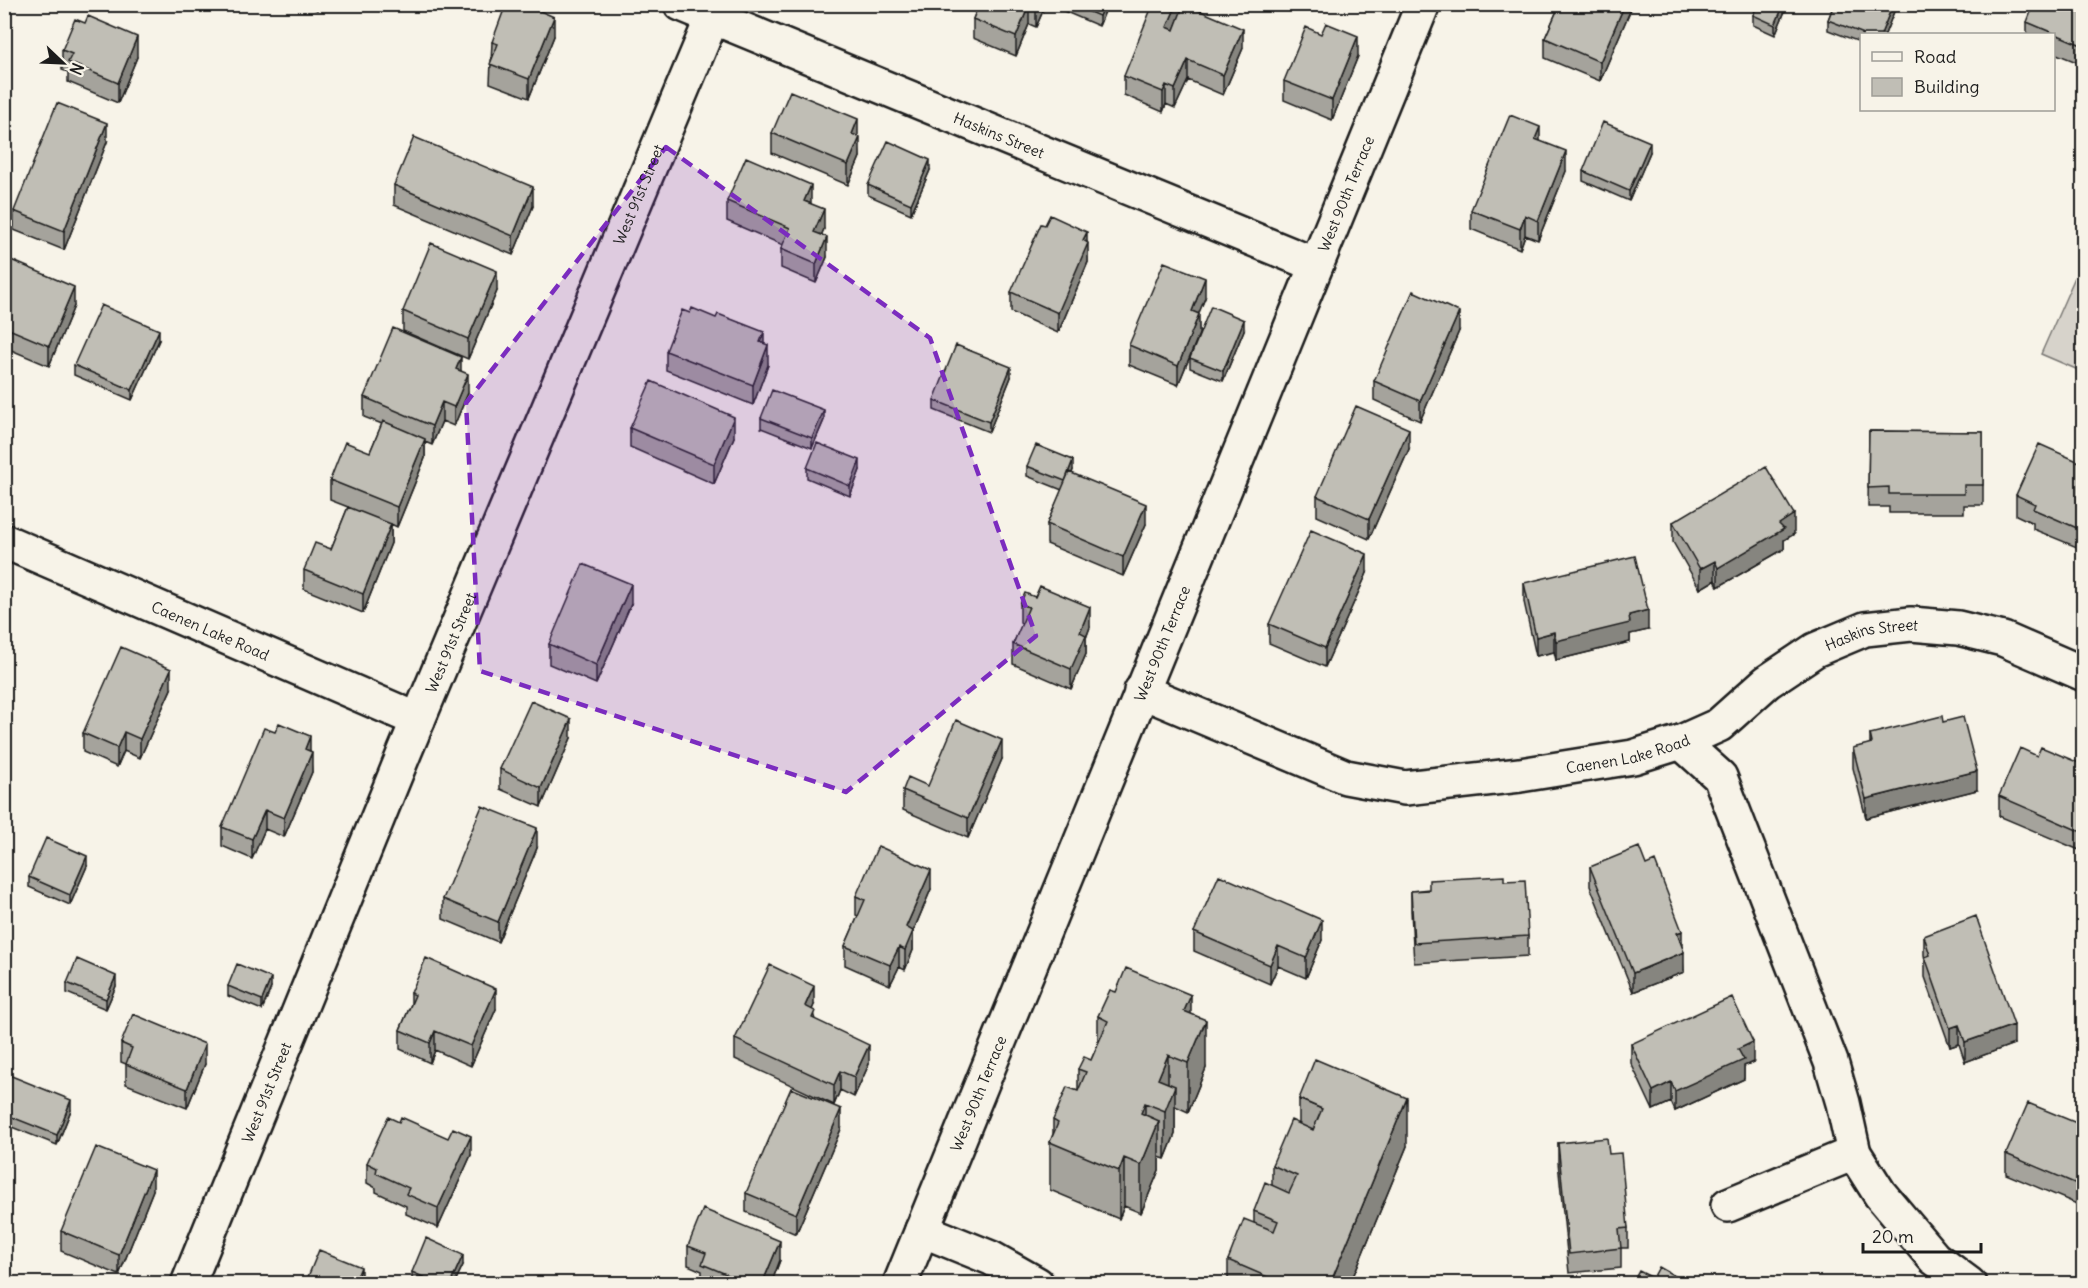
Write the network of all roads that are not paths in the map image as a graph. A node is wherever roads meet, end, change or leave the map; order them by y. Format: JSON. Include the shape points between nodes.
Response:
{"nodes":[{"id":1,"x":681,"y":4,"type":"edge"},
{"id":2,"x":1423,"y":4,"type":"edge"},
{"id":3,"x":715,"y":11,"type":"edge"},
{"id":4,"x":1316,"y":265,"type":"junction"},
{"id":5,"x":4,"y":541,"type":"edge"},
{"id":6,"x":2084,"y":674,"type":"edge"},
{"id":7,"x":1141,"y":691,"type":"junction"},
{"id":8,"x":418,"y":720,"type":"junction"},
{"id":9,"x":1682,"y":742,"type":"junction"},
{"id":10,"x":1854,"y":1153,"type":"junction"},
{"id":11,"x":1728,"y":1204,"type":"dead end"},
{"id":12,"x":922,"y":1230,"type":"junction"},
{"id":13,"x":188,"y":1284,"type":"edge"},
{"id":14,"x":900,"y":1284,"type":"edge"},
{"id":15,"x":1037,"y":1284,"type":"edge"},
{"id":16,"x":1969,"y":1284,"type":"edge"}],
"edges":[{"from":1,"to":3,"type":"street","name":"Haskins Street"},
{"from":2,"to":4,"type":"street","name":"West 90th Terrace"},
{"from":3,"to":4,"type":"street","name":"Haskins Street"},
{"from":3,"to":8,"type":"street","name":"West 91st Street"},
{"from":4,"to":7,"type":"street","name":"West 90th Terrace"},
{"from":5,"to":8,"type":"street","name":"Caenen Lake Road"},
{"from":6,"to":9,"type":"street","name":"Haskins Street","via":[[2003,639],[1958,628],[1911,624],[1865,629],[1815,650],[1767,682],[1719,725]]},
{"from":7,"to":9,"type":"street","name":"Caenen Lake Road","via":[[1346,777],[1405,788],[1633,757]]},
{"from":7,"to":12,"type":"street","name":"West 90th Terrace"},
{"from":8,"to":13,"type":"street","name":"West 91st Street"},
{"from":9,"to":10,"type":"street","name":"Caenen Lake Road","via":[[1720,777],[1831,1062]]},
{"from":10,"to":11,"type":"street"},
{"from":10,"to":16,"type":"street","name":"Caenen Lake Road","via":[[1880,1194],[1934,1258]]},
{"from":12,"to":14,"type":"street","name":"West 90th Terrace"},
{"from":12,"to":15,"type":"street","via":[[991,1258]]}]}
